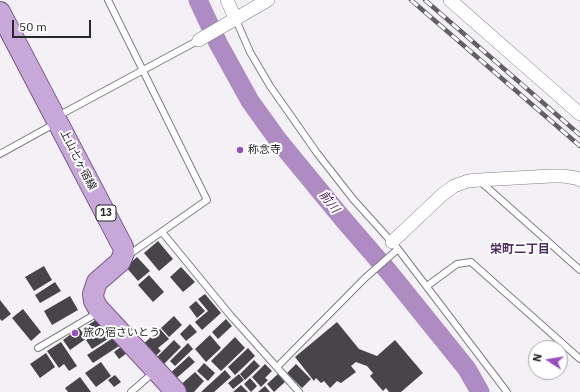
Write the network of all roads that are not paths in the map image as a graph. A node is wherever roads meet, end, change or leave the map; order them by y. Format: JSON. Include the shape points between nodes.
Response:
{"nodes":[{"id":1,"x":108,"y":0,"type":"edge"},
{"id":2,"x":227,"y":0,"type":"edge"},
{"id":3,"x":268,"y":0,"type":"edge"},
{"id":4,"x":450,"y":0,"type":"edge"},
{"id":5,"x":0,"y":12,"type":"edge"},
{"id":6,"x":234,"y":20,"type":"junction"},
{"id":7,"x":199,"y":40,"type":"joint"},
{"id":8,"x":144,"y":70,"type":"junction"},
{"id":9,"x":580,"y":114,"type":"edge"},
{"id":10,"x":57,"y":119,"type":"junction"},
{"id":11,"x":0,"y":154,"type":"edge"},
{"id":12,"x":479,"y":180,"type":"junction"},
{"id":13,"x":580,"y":180,"type":"edge"},
{"id":14,"x":162,"y":232,"type":"junction"},
{"id":15,"x":395,"y":246,"type":"junction"},
{"id":16,"x":120,"y":262,"type":"junction"},
{"id":17,"x":580,"y":270,"type":"edge"},
{"id":18,"x":427,"y":286,"type":"junction"},
{"id":19,"x":101,"y":311,"type":"junction"},
{"id":20,"x":38,"y":348,"type":"dead end"},
{"id":21,"x":580,"y":359,"type":"edge"},
{"id":22,"x":277,"y":367,"type":"junction"},
{"id":23,"x":156,"y":370,"type":"junction"},
{"id":24,"x":131,"y":392,"type":"edge"},
{"id":25,"x":176,"y":392,"type":"edge"},
{"id":26,"x":299,"y":392,"type":"edge"},
{"id":27,"x":507,"y":392,"type":"edge"}],
"edges":[{"from":1,"to":8,"type":"lane"},
{"from":2,"to":6,"type":"street"},
{"from":3,"to":6,"type":"street"},
{"from":4,"to":9,"type":"street"},
{"from":5,"to":10,"type":"main road","name":"上山七ヶ宿線","number":"13"},
{"from":6,"to":7,"type":"street"},
{"from":6,"to":15,"type":"lane","via":[[270,86],[317,153]]},
{"from":7,"to":8,"type":"lane"},
{"from":8,"to":10,"type":"lane"},
{"from":8,"to":14,"type":"lane","via":[[207,200]]},
{"from":10,"to":11,"type":"lane"},
{"from":10,"to":16,"type":"main road","name":"上山七ヶ宿線","number":"13","via":[[123,247],[124,253]]},
{"from":12,"to":13,"type":"street","via":[[563,176]]},
{"from":12,"to":15,"type":"street","via":[[454,186],[442,195]]},
{"from":12,"to":17,"type":"lane"},
{"from":14,"to":16,"type":"lane"},
{"from":14,"to":22,"type":"lane"},
{"from":15,"to":18,"type":"lane"},
{"from":15,"to":22,"type":"lane"},
{"from":16,"to":19,"type":"main road","via":[[97,282],[94,288],[94,301]]},
{"from":18,"to":21,"type":"lane","via":[[457,264],[471,262]]},
{"from":18,"to":27,"type":"lane"},
{"from":19,"to":20,"type":"lane"},
{"from":19,"to":23,"type":"main road"},
{"from":22,"to":26,"type":"lane"},
{"from":23,"to":24,"type":"lane"},
{"from":23,"to":25,"type":"main road"}]}
